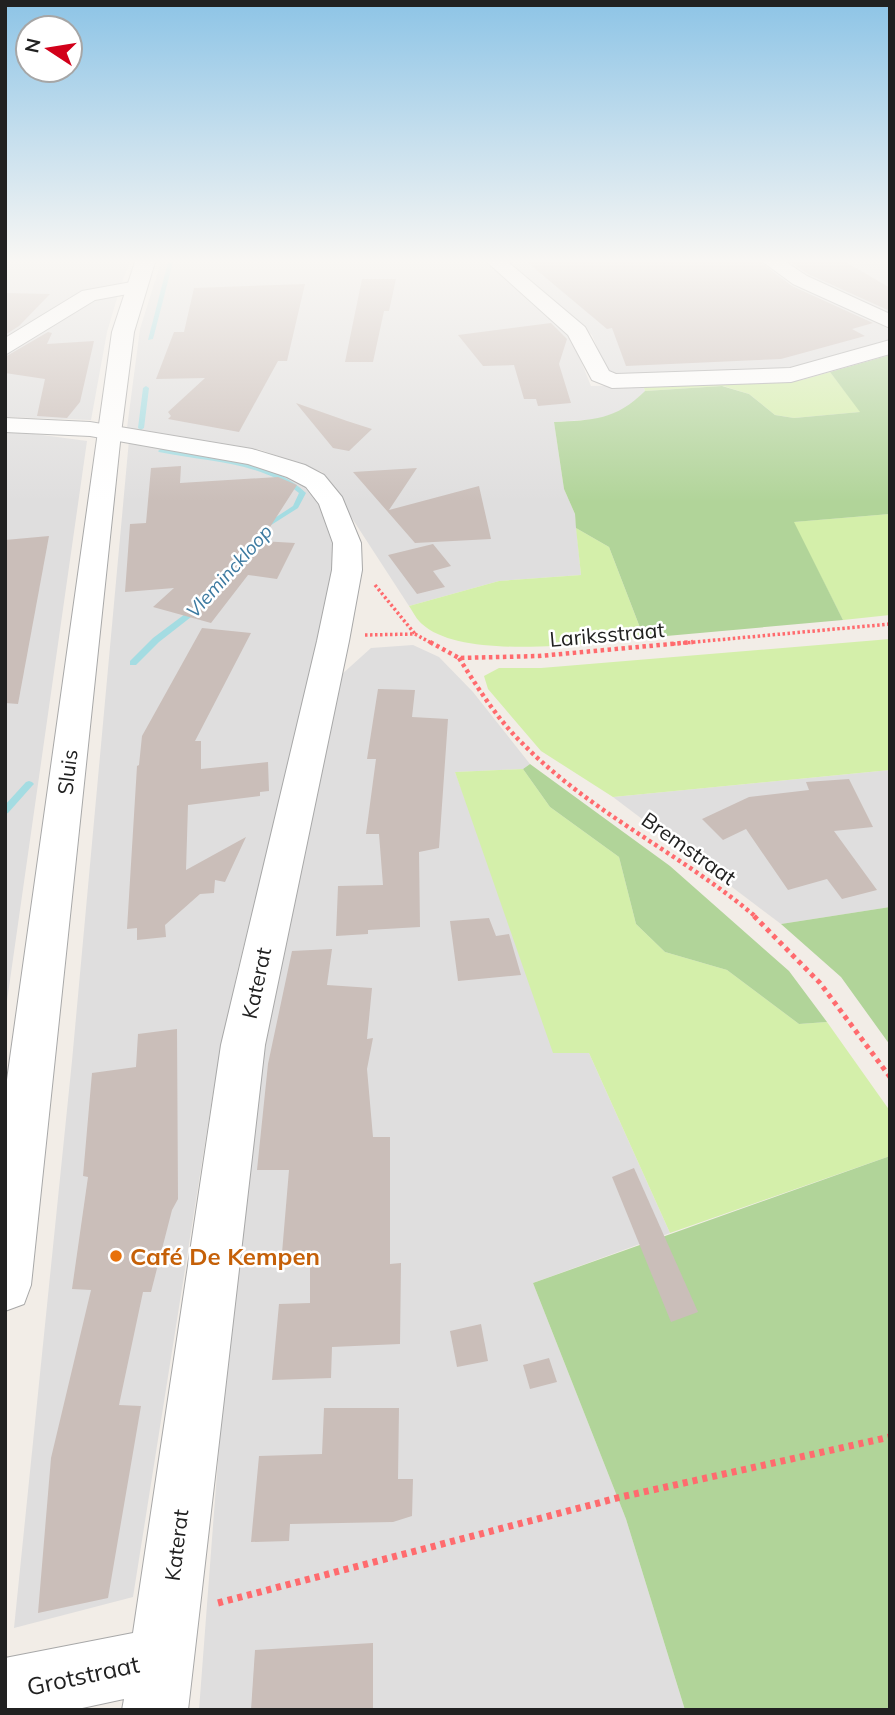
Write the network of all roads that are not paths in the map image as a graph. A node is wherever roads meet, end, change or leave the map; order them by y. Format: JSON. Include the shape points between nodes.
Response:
{"nodes":[{"id":1,"x":122,"y":342,"type":"edge"},
{"id":2,"x":582,"y":342,"type":"edge"},
{"id":3,"x":890,"y":347,"type":"edge"},
{"id":4,"x":5,"y":425,"type":"edge"},
{"id":5,"x":109,"y":433,"type":"junction"},
{"id":6,"x":5,"y":1285,"type":"edge"},
{"id":7,"x":161,"y":1662,"type":"edge"},
{"id":8,"x":5,"y":1691,"type":"edge"}],
"edges":[{"from":1,"to":5,"type":"street","name":"Sluis"},
{"from":2,"to":3,"type":"street","via":[[600,375],[612,382],[792,375]]},
{"from":4,"to":5,"type":"street","name":"Katerat"},
{"from":5,"to":6,"type":"street","name":"Sluis"},
{"from":5,"to":7,"type":"street","name":"Katerat","via":[[252,457],[296,471],[315,481],[332,503],[347,543],[347,570],[333,641],[243,1045]]},
{"from":7,"to":8,"type":"street","name":"Grotstraat"}]}
